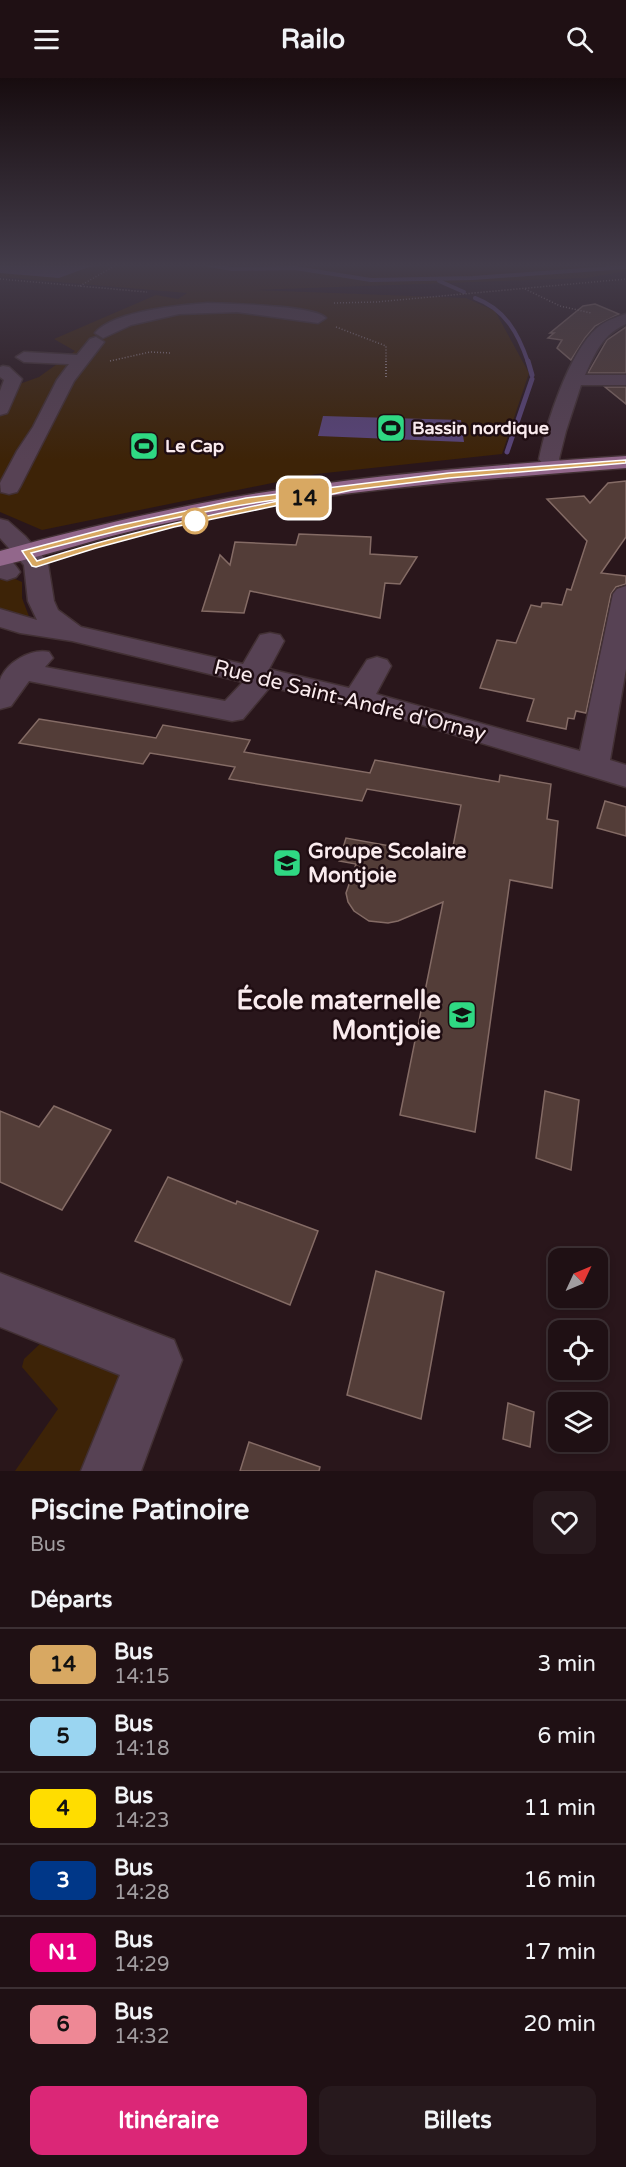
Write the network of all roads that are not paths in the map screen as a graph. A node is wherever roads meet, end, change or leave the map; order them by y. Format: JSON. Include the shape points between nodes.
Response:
{"nodes":[{"id":1,"x":111,"y":330,"type":"edge"},
{"id":2,"x":605,"y":330,"type":"edge"},
{"id":3,"x":24,"y":357,"type":"dead end"},
{"id":4,"x":80,"y":360,"type":"junction"},
{"id":5,"x":3,"y":371,"type":"dead end"},
{"id":6,"x":575,"y":380,"type":"junction"},
{"id":7,"x":626,"y":380,"type":"edge"},
{"id":8,"x":0,"y":409,"type":"edge"},
{"id":9,"x":27,"y":451,"type":"junction"},
{"id":10,"x":0,"y":461,"type":"edge"},
{"id":11,"x":626,"y":462,"type":"edge"},
{"id":12,"x":555,"y":467,"type":"junction"},
{"id":13,"x":3,"y":492,"type":"edge"},
{"id":14,"x":0,"y":526,"type":"edge"},
{"id":15,"x":31,"y":558,"type":"junction"},
{"id":16,"x":2,"y":567,"type":"edge"},
{"id":17,"x":624,"y":607,"type":"edge"},
{"id":18,"x":0,"y":617,"type":"edge"},
{"id":19,"x":72,"y":633,"type":"junction"},
{"id":20,"x":270,"y":641,"type":"dead end"},
{"id":21,"x":376,"y":666,"type":"dead end"},
{"id":22,"x":22,"y":671,"type":"junction"},
{"id":23,"x":264,"y":679,"type":"junction"},
{"id":24,"x":0,"y":700,"type":"edge"},
{"id":25,"x":362,"y":701,"type":"junction"},
{"id":26,"x":593,"y":765,"type":"junction"},
{"id":27,"x":626,"y":776,"type":"edge"},
{"id":28,"x":0,"y":1300,"type":"edge"},
{"id":29,"x":111,"y":1471,"type":"edge"}],
"edges":[{"from":1,"to":4,"type":"street"},
{"from":2,"to":6,"type":"street","via":[[597,336]]},
{"from":3,"to":4,"type":"street"},
{"from":4,"to":9,"type":"street"},
{"from":5,"to":8,"type":"street","via":[[13,379]]},
{"from":6,"to":7,"type":"street"},
{"from":6,"to":12,"type":"street","via":[[551,443],[549,459]]},
{"from":9,"to":10,"type":"street"},
{"from":9,"to":13,"type":"street"},
{"from":11,"to":12,"type":"main road"},
{"from":12,"to":15,"type":"main road","via":[[352,488]]},
{"from":14,"to":15,"type":"street"},
{"from":15,"to":16,"type":"main road"},
{"from":15,"to":19,"type":"street","name":"Rue de Saint-André d'Ornay","via":[[47,614]]},
{"from":17,"to":26,"type":"street"},
{"from":18,"to":19,"type":"street","name":"Rue de Saint-André d'Ornay","via":[[20,625]]},
{"from":19,"to":22,"type":"street"},
{"from":19,"to":23,"type":"street","name":"Rue de Saint-André d'Ornay"},
{"from":20,"to":23,"type":"street"},
{"from":21,"to":25,"type":"street"},
{"from":22,"to":23,"type":"street","via":[[232,712]]},
{"from":22,"to":24,"type":"street"},
{"from":23,"to":25,"type":"street","name":"Rue de Saint-André d'Ornay","via":[[287,694],[348,708]]},
{"from":25,"to":26,"type":"street","name":"Rue de Saint-André d'Ornay"},
{"from":26,"to":27,"type":"street","name":"Rue de Saint-André d'Ornay"},
{"from":28,"to":29,"type":"street","via":[[154,1360]]}]}
